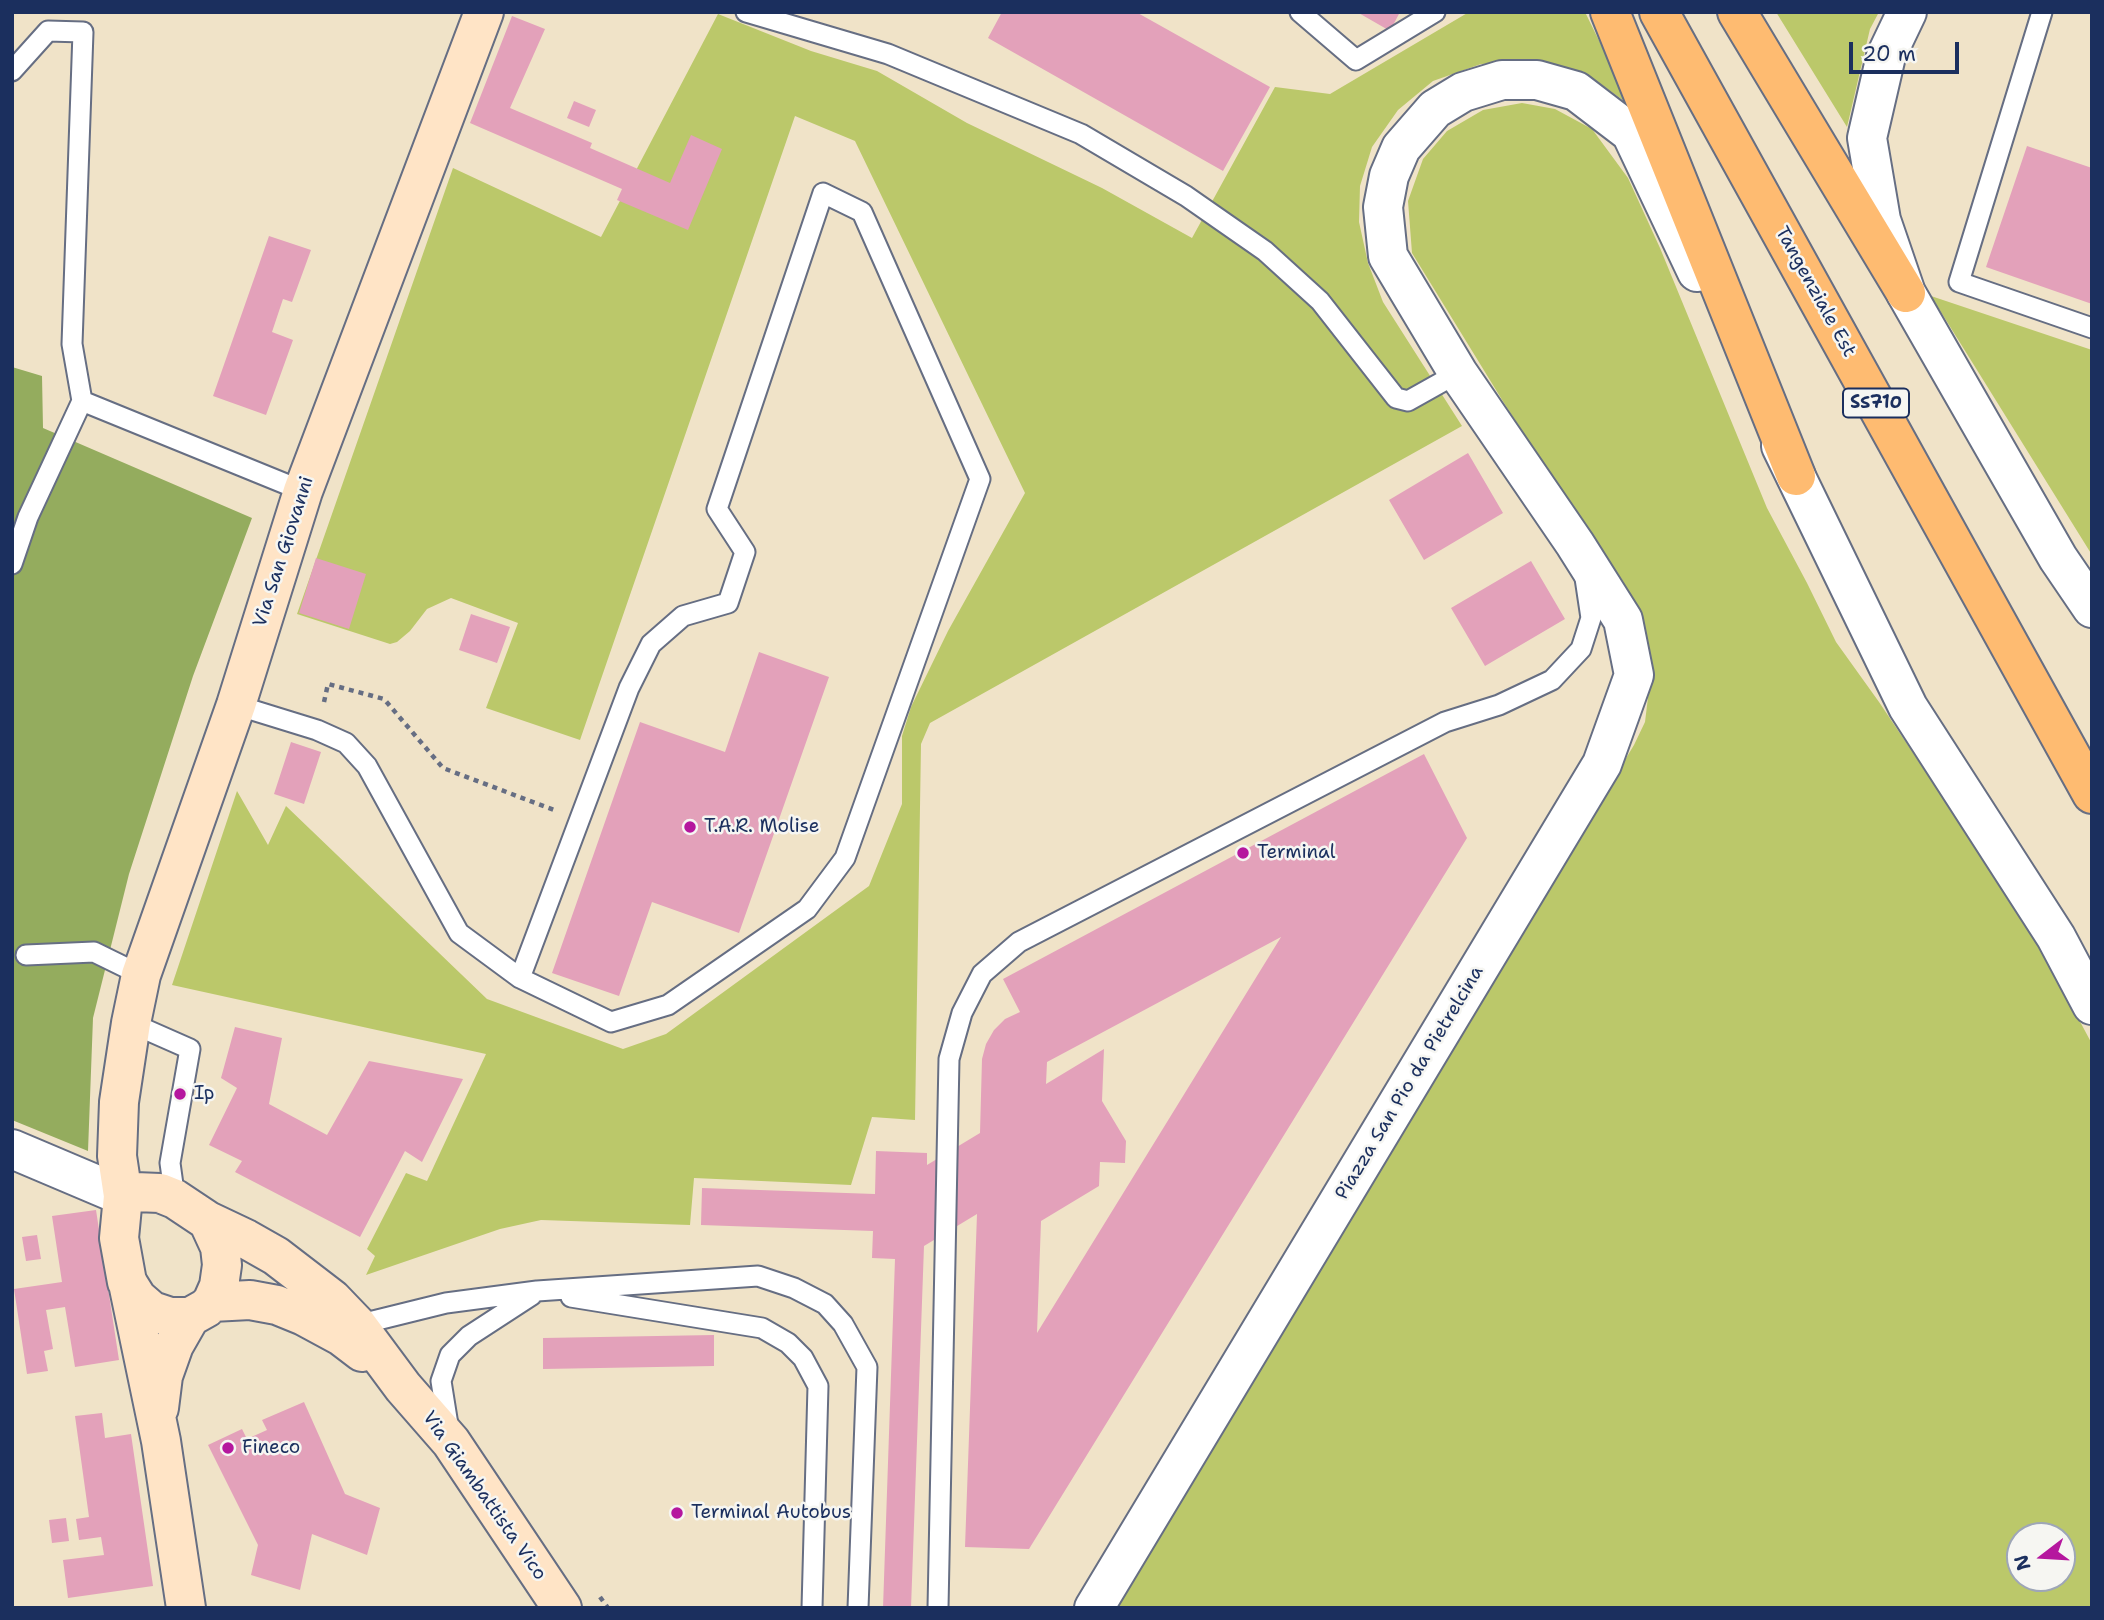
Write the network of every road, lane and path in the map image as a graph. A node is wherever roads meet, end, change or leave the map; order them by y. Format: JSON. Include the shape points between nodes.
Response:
{"nodes":[{"id":1,"x":484,"y":12,"type":"edge"},
{"id":2,"x":746,"y":12,"type":"edge"},
{"id":3,"x":1300,"y":12,"type":"edge"},
{"id":4,"x":1435,"y":12,"type":"edge"},
{"id":5,"x":1610,"y":12,"type":"edge"},
{"id":6,"x":1659,"y":12,"type":"edge"},
{"id":7,"x":1737,"y":12,"type":"edge"},
{"id":8,"x":1907,"y":12,"type":"edge"},
{"id":9,"x":2042,"y":12,"type":"edge"},
{"id":10,"x":12,"y":71,"type":"edge"},
{"id":11,"x":1906,"y":293,"type":"junction"},
{"id":12,"x":2092,"y":328,"type":"edge"},
{"id":13,"x":1458,"y":373,"type":"junction"},
{"id":14,"x":82,"y":401,"type":"junction"},
{"id":15,"x":1796,"y":476,"type":"junction"},
{"id":16,"x":303,"y":491,"type":"junction"},
{"id":17,"x":20,"y":518,"type":"edge"},
{"id":18,"x":1575,"y":544,"type":"junction"},
{"id":19,"x":2059,"y":558,"type":"junction"},
{"id":20,"x":12,"y":564,"type":"edge"},
{"id":21,"x":2092,"y":584,"type":"edge"},
{"id":22,"x":2092,"y":608,"type":"edge"},
{"id":23,"x":236,"y":705,"type":"junction"},
{"id":24,"x":317,"y":730,"type":"junction"},
{"id":25,"x":2092,"y":794,"type":"edge"},
{"id":26,"x":579,"y":819,"type":"junction"},
{"id":27,"x":26,"y":955,"type":"dead end"},
{"id":28,"x":141,"y":975,"type":"junction"},
{"id":29,"x":520,"y":978,"type":"junction"},
{"id":30,"x":2092,"y":1005,"type":"edge"},
{"id":31,"x":131,"y":1023,"type":"junction"},
{"id":32,"x":119,"y":1102,"type":"junction"},
{"id":33,"x":12,"y":1149,"type":"edge"},
{"id":34,"x":122,"y":1196,"type":"junction"},
{"id":35,"x":168,"y":1196,"type":"junction"},
{"id":36,"x":208,"y":1221,"type":"junction"},
{"id":37,"x":127,"y":1282,"type":"junction"},
{"id":38,"x":537,"y":1291,"type":"junction"},
{"id":39,"x":201,"y":1309,"type":"junction"},
{"id":40,"x":357,"y":1325,"type":"junction"},
{"id":41,"x":403,"y":1387,"type":"junction"},
{"id":42,"x":161,"y":1441,"type":"junction"},
{"id":43,"x":451,"y":1442,"type":"junction"},
{"id":44,"x":186,"y":1608,"type":"edge"},
{"id":45,"x":562,"y":1608,"type":"edge"},
{"id":46,"x":812,"y":1608,"type":"edge"},
{"id":47,"x":858,"y":1608,"type":"edge"},
{"id":48,"x":938,"y":1608,"type":"edge"},
{"id":49,"x":1094,"y":1608,"type":"edge"}],
"edges":[{"from":1,"to":16,"type":"main road","name":"Via San Giovanni"},
{"from":2,"to":13,"type":"lane","via":[[888,54],[1081,134],[1186,196],[1265,251],[1320,301],[1396,398],[1408,401]]},
{"from":3,"to":4,"type":"lane","via":[[1356,60]]},
{"from":5,"to":15,"type":"main road"},
{"from":6,"to":25,"type":"main road","name":"Tangenziale Est","number":"SS710"},
{"from":7,"to":11,"type":"main road"},
{"from":8,"to":11,"type":"street","via":[[1886,56],[1867,138],[1881,220]]},
{"from":9,"to":12,"type":"lane","via":[[1959,282]]},
{"from":10,"to":14,"type":"lane","via":[[48,31],[83,32],[72,344]]},
{"from":11,"to":19,"type":"street"},
{"from":13,"to":15,"type":"street","name":"Piazza San Pio da Pietrelcina","via":[[1388,256],[1383,207],[1389,176],[1401,148],[1435,109],[1463,92],[1502,80],[1538,80],[1576,90],[1631,133]]},
{"from":13,"to":18,"type":"street","name":"Piazza San Pio da Pietrelcina"},
{"from":14,"to":16,"type":"lane"},
{"from":14,"to":17,"type":"lane"},
{"from":15,"to":30,"type":"street","name":"Piazza San Pio da Pietrelcina","via":[[1908,706],[2056,937]]},
{"from":16,"to":23,"type":"main road","name":"Via San Giovanni"},
{"from":17,"to":20,"type":"lane"},
{"from":18,"to":48,"type":"lane","via":[[1591,618],[1581,649],[1552,680],[1499,705],[1445,722],[1348,772],[1019,942],[982,974],[962,1013],[949,1059]]},
{"from":18,"to":49,"type":"street","name":"Piazza San Pio da Pietrelcina","via":[[1623,620],[1634,675],[1602,764]]},
{"from":19,"to":21,"type":"street"},
{"from":19,"to":22,"type":"street"},
{"from":23,"to":24,"type":"lane"},
{"from":23,"to":28,"type":"main road","name":"Via San Giovanni"},
{"from":24,"to":26,"type":"path","via":[[328,684],[384,699],[443,768]]},
{"from":24,"to":29,"type":"lane","via":[[346,743],[367,766],[459,933]]},
{"from":26,"to":29,"type":"lane"},
{"from":26,"to":29,"type":"lane","via":[[629,688],[651,644],[683,616],[727,603],[746,552],[717,509],[823,193],[862,212],[980,479],[845,858],[807,908],[668,1005],[611,1022]]},
{"from":27,"to":28,"type":"lane","via":[[94,952]]},
{"from":28,"to":31,"type":"main road","name":"Via San Giovanni"},
{"from":31,"to":32,"type":"main road","name":"Via San Giovanni"},
{"from":31,"to":35,"type":"lane","via":[[190,1049]]},
{"from":32,"to":34,"type":"main road","name":"Via San Giovanni","via":[[117,1156]]},
{"from":32,"to":35,"type":"main road","name":"Via San Giovanni","via":[[138,1159]]},
{"from":33,"to":34,"type":"street"},
{"from":34,"to":35,"type":"main road","via":[[135,1192]]},
{"from":34,"to":37,"type":"main road","via":[[119,1238]]},
{"from":35,"to":36,"type":"main road"},
{"from":36,"to":39,"type":"main road","via":[[220,1247],[222,1265],[219,1286]]},
{"from":36,"to":40,"type":"main road","name":"Via Giambattista Vico","via":[[276,1256],[332,1299]]},
{"from":37,"to":39,"type":"main road","via":[[152,1311],[170,1317]]},
{"from":37,"to":42,"type":"main road"},
{"from":38,"to":40,"type":"lane","via":[[446,1303]]},
{"from":38,"to":43,"type":"lane","via":[[469,1336],[450,1355],[441,1381]]},
{"from":38,"to":46,"type":"lane","via":[[762,1328],[789,1343],[803,1358],[818,1386]]},
{"from":38,"to":47,"type":"lane","via":[[758,1276],[825,1304],[843,1324],[867,1367]]},
{"from":39,"to":41,"type":"main road","name":"Via Giambattista Vico","via":[[250,1300],[277,1305],[341,1336]]},
{"from":39,"to":42,"type":"main road","via":[[174,1345],[163,1376]]},
{"from":40,"to":41,"type":"main road","name":"Via Giambattista Vico"},
{"from":41,"to":43,"type":"main road","name":"Via Giambattista Vico"},
{"from":42,"to":44,"type":"main road"},
{"from":43,"to":45,"type":"main road","name":"Via Giambattista Vico"}]}
